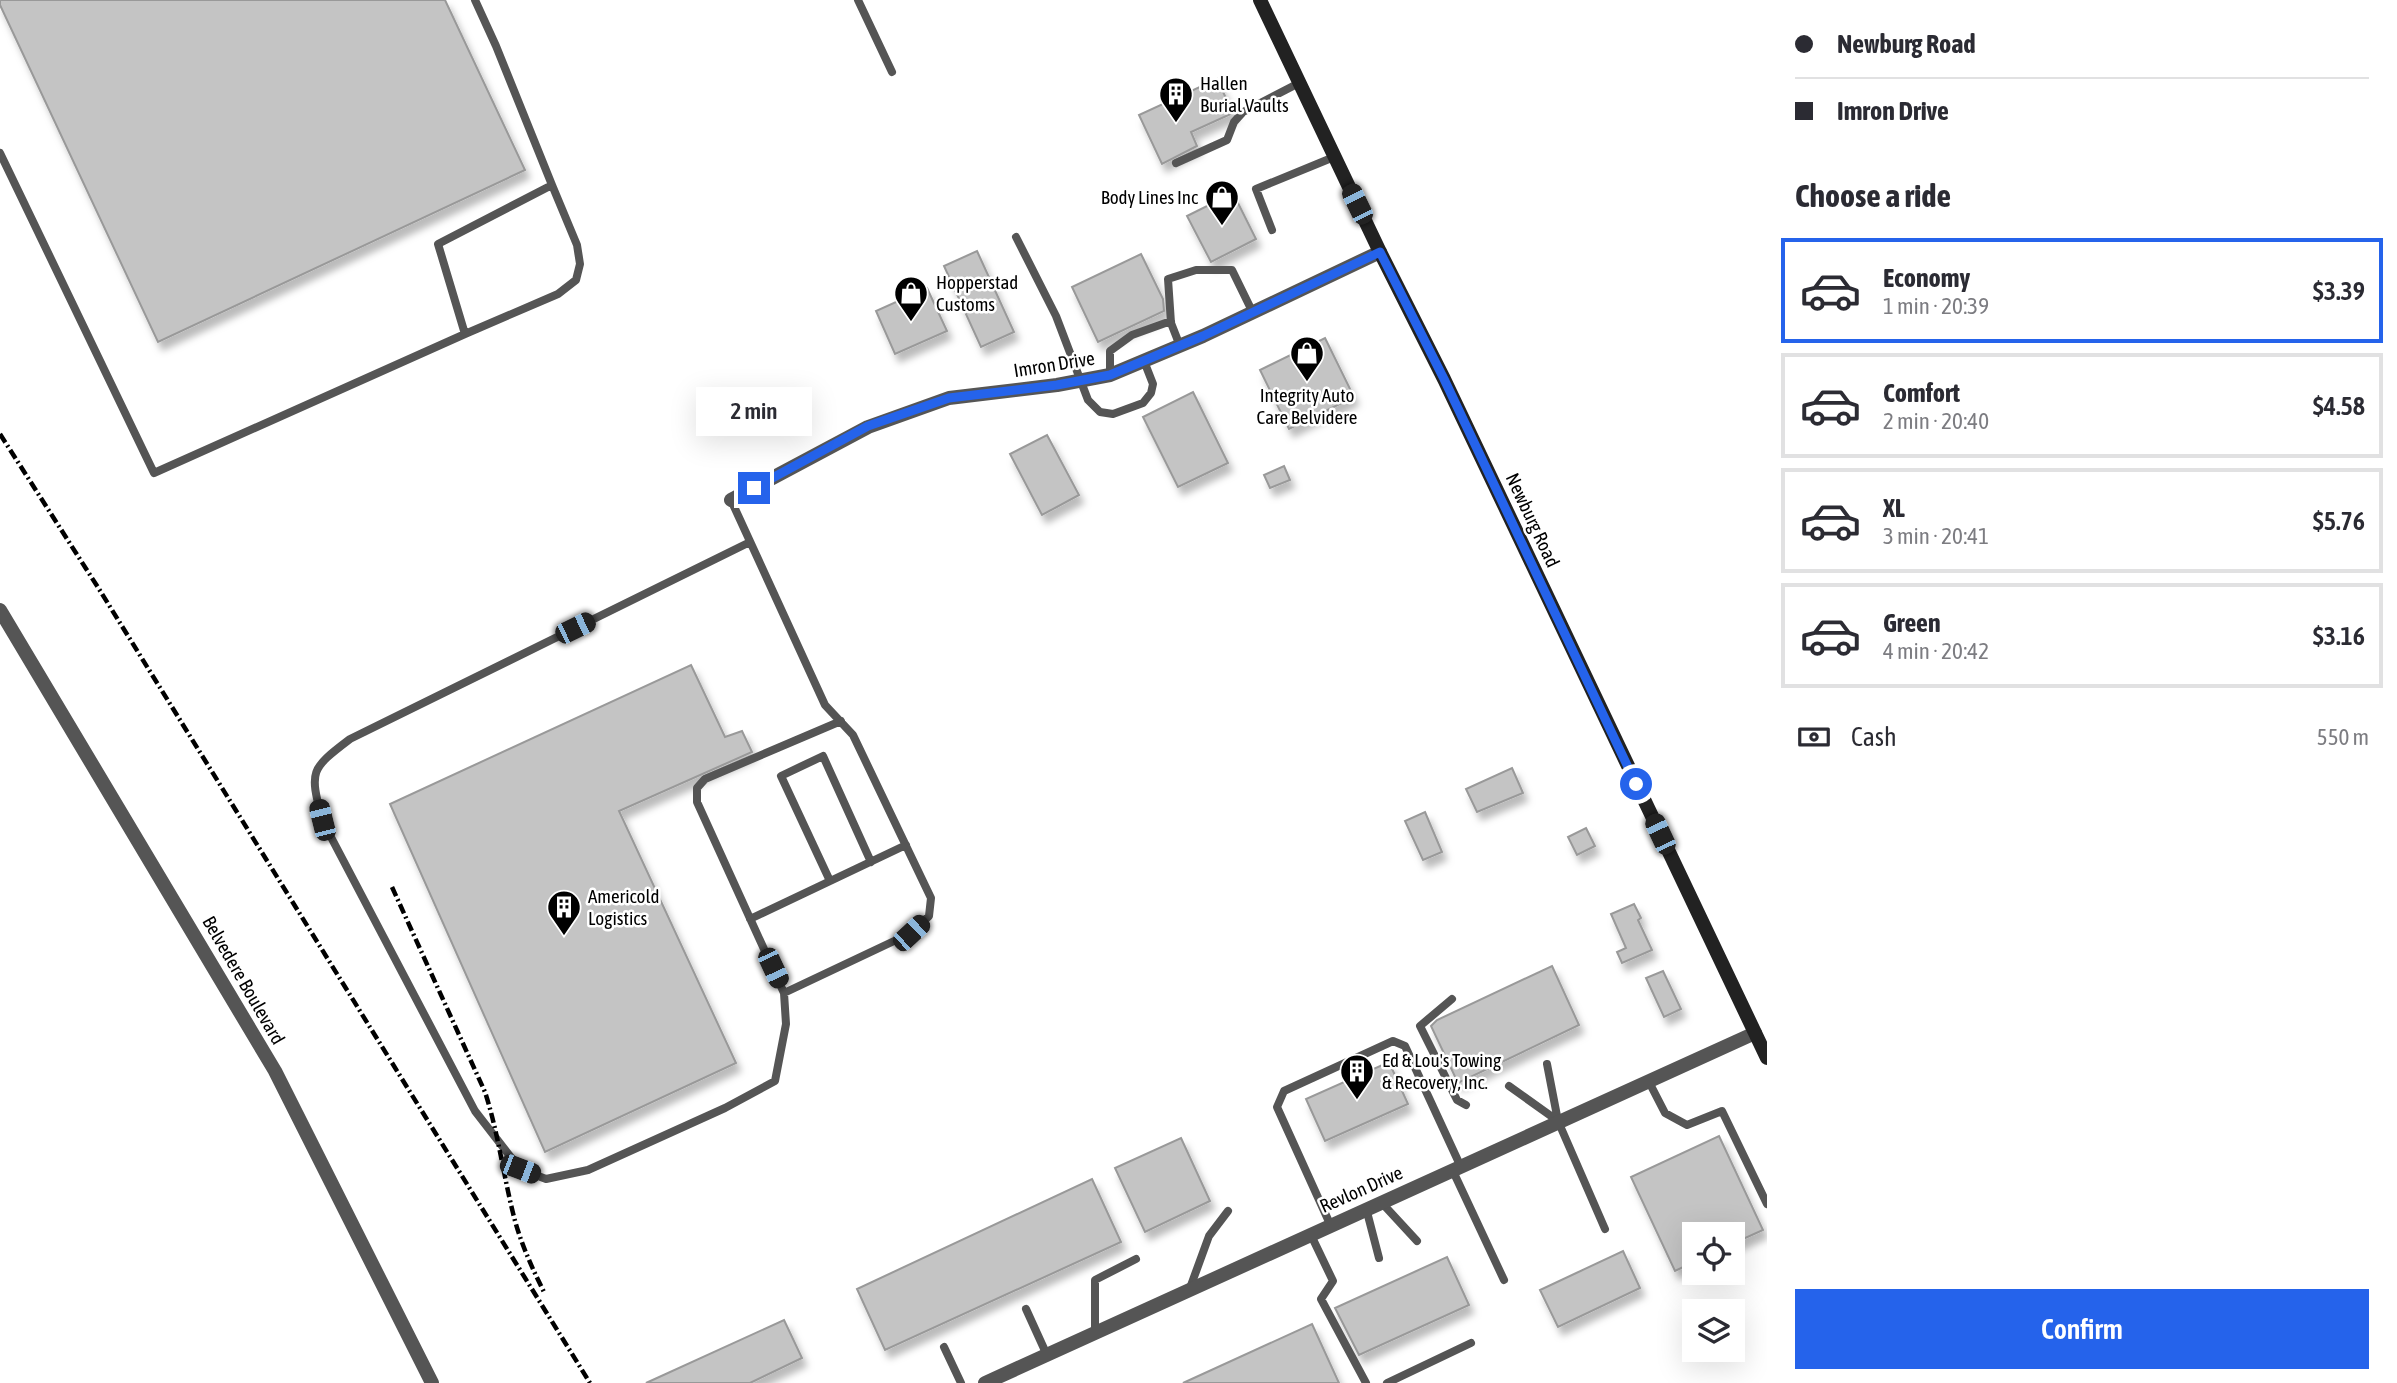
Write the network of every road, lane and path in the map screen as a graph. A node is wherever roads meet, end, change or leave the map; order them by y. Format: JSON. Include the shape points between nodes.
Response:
{"nodes":[{"id":1,"x":475,"y":0,"type":"edge"},
{"id":2,"x":859,"y":0,"type":"edge"},
{"id":3,"x":1260,"y":0,"type":"edge"},
{"id":4,"x":892,"y":72,"type":"dead end"},
{"id":5,"x":1299,"y":83,"type":"junction"},
{"id":6,"x":0,"y":153,"type":"edge"},
{"id":7,"x":1334,"y":157,"type":"junction"},
{"id":8,"x":1176,"y":163,"type":"dead end"},
{"id":9,"x":552,"y":184,"type":"junction"},
{"id":10,"x":1272,"y":230,"type":"dead end"},
{"id":11,"x":1016,"y":237,"type":"dead end"},
{"id":12,"x":1380,"y":252,"type":"junction"},
{"id":13,"x":1253,"y":313,"type":"junction"},
{"id":14,"x":1171,"y":321,"type":"junction"},
{"id":15,"x":465,"y":334,"type":"junction"},
{"id":16,"x":1180,"y":345,"type":"junction"},
{"id":17,"x":1144,"y":361,"type":"junction"},
{"id":18,"x":1110,"y":375,"type":"junction"},
{"id":19,"x":1080,"y":381,"type":"junction"},
{"id":20,"x":731,"y":500,"type":"joint"},
{"id":21,"x":750,"y":542,"type":"junction"},
{"id":22,"x":0,"y":610,"type":"edge"},
{"id":23,"x":841,"y":721,"type":"junction"},
{"id":24,"x":906,"y":845,"type":"junction"},
{"id":25,"x":871,"y":862,"type":"junction"},
{"id":26,"x":830,"y":881,"type":"junction"},
{"id":27,"x":750,"y":919,"type":"junction"},
{"id":28,"x":784,"y":993,"type":"junction"},
{"id":29,"x":1452,"y":999,"type":"dead end"},
{"id":30,"x":1755,"y":1033,"type":"junction"},
{"id":31,"x":1767,"y":1058,"type":"edge"},
{"id":32,"x":1547,"y":1065,"type":"dead end"},
{"id":33,"x":1648,"y":1080,"type":"junction"},
{"id":34,"x":1509,"y":1086,"type":"dead end"},
{"id":35,"x":1466,"y":1105,"type":"dead end"},
{"id":36,"x":1558,"y":1121,"type":"junction"},
{"id":37,"x":1456,"y":1167,"type":"junction"},
{"id":38,"x":1380,"y":1202,"type":"junction"},
{"id":39,"x":1767,"y":1204,"type":"edge"},
{"id":40,"x":1366,"y":1208,"type":"junction"},
{"id":41,"x":1228,"y":1212,"type":"dead end"},
{"id":42,"x":1330,"y":1224,"type":"junction"},
{"id":43,"x":1605,"y":1228,"type":"dead end"},
{"id":44,"x":1310,"y":1233,"type":"junction"},
{"id":45,"x":1417,"y":1241,"type":"dead end"},
{"id":46,"x":1379,"y":1258,"type":"dead end"},
{"id":47,"x":1136,"y":1259,"type":"dead end"},
{"id":48,"x":1504,"y":1280,"type":"dead end"},
{"id":49,"x":1190,"y":1288,"type":"junction"},
{"id":50,"x":1026,"y":1309,"type":"dead end"},
{"id":51,"x":1095,"y":1331,"type":"junction"},
{"id":52,"x":1471,"y":1343,"type":"dead end"},
{"id":53,"x":944,"y":1347,"type":"dead end"},
{"id":54,"x":1046,"y":1353,"type":"junction"},
{"id":55,"x":432,"y":1383,"type":"edge"},
{"id":56,"x":961,"y":1383,"type":"edge"},
{"id":57,"x":985,"y":1383,"type":"edge"},
{"id":58,"x":1366,"y":1383,"type":"edge"},
{"id":59,"x":1387,"y":1383,"type":"edge"}],
"edges":[{"from":1,"to":9,"type":"lane"},
{"from":2,"to":4,"type":"lane"},
{"from":3,"to":5,"type":"main road","name":"Newburg Road"},
{"from":5,"to":7,"type":"main road","name":"Newburg Road"},
{"from":5,"to":8,"type":"lane","via":[[1243,112],[1227,140]]},
{"from":6,"to":15,"type":"lane","via":[[154,473]]},
{"from":7,"to":10,"type":"lane","via":[[1256,189]]},
{"from":7,"to":12,"type":"main road","name":"Newburg Road"},
{"from":9,"to":15,"type":"lane","via":[[438,244]]},
{"from":9,"to":15,"type":"lane","via":[[578,245],[576,280],[558,294]]},
{"from":11,"to":19,"type":"lane","via":[[1056,316]]},
{"from":12,"to":13,"type":"street","name":"Imron Drive"},
{"from":12,"to":30,"type":"main road","name":"Newburg Road"},
{"from":13,"to":14,"type":"lane","via":[[1232,270],[1196,270],[1168,279]]},
{"from":13,"to":16,"type":"street","name":"Imron Drive"},
{"from":14,"to":16,"type":"lane"},
{"from":14,"to":18,"type":"lane","via":[[1132,335],[1110,351]]},
{"from":16,"to":17,"type":"street","name":"Imron Drive"},
{"from":17,"to":18,"type":"street","name":"Imron Drive"},
{"from":17,"to":19,"type":"lane","via":[[1153,383],[1151,393],[1143,403],[1113,414],[1100,412],[1088,400]]},
{"from":18,"to":19,"type":"street","name":"Imron Drive"},
{"from":19,"to":20,"type":"street","name":"Imron Drive","via":[[949,398],[868,426]]},
{"from":20,"to":21,"type":"lane"},
{"from":21,"to":23,"type":"lane","via":[[825,705]]},
{"from":21,"to":28,"type":"lane","via":[[350,739],[322,760],[313,782],[322,820],[475,1111],[520,1169],[546,1179],[589,1170],[775,1081],[786,1024]]},
{"from":22,"to":55,"type":"street","name":"Belvedere Boulevard","via":[[275,1071]]},
{"from":23,"to":24,"type":"lane","via":[[853,735]]},
{"from":23,"to":27,"type":"lane","via":[[705,779],[697,788],[697,802]]},
{"from":24,"to":25,"type":"lane"},
{"from":24,"to":28,"type":"lane","via":[[930,898],[929,916],[911,933]]},
{"from":25,"to":26,"type":"lane"},
{"from":25,"to":26,"type":"lane","via":[[823,756],[781,776]]},
{"from":26,"to":27,"type":"lane"},
{"from":27,"to":28,"type":"lane"},
{"from":29,"to":35,"type":"lane","via":[[1420,1026],[1457,1100]]},
{"from":30,"to":31,"type":"main road","name":"Newburg Road"},
{"from":30,"to":33,"type":"street","name":"Revlon Drive"},
{"from":32,"to":36,"type":"lane"},
{"from":33,"to":36,"type":"street","name":"Revlon Drive"},
{"from":33,"to":39,"type":"lane","via":[[1665,1113],[1687,1125],[1722,1111]]},
{"from":34,"to":36,"type":"lane"},
{"from":36,"to":37,"type":"street","name":"Revlon Drive"},
{"from":36,"to":43,"type":"lane"},
{"from":37,"to":38,"type":"street","name":"Revlon Drive"},
{"from":37,"to":42,"type":"lane","via":[[1405,1046],[1393,1041],[1284,1091],[1277,1107]]},
{"from":37,"to":48,"type":"lane"},
{"from":38,"to":40,"type":"street","name":"Revlon Drive"},
{"from":38,"to":45,"type":"lane"},
{"from":40,"to":42,"type":"street","name":"Revlon Drive"},
{"from":40,"to":46,"type":"lane"},
{"from":41,"to":49,"type":"lane","via":[[1209,1236]]},
{"from":42,"to":44,"type":"street","name":"Revlon Drive"},
{"from":44,"to":49,"type":"street","name":"Revlon Drive"},
{"from":44,"to":58,"type":"lane","via":[[1333,1281],[1321,1299]]},
{"from":47,"to":51,"type":"lane","via":[[1095,1280]]},
{"from":49,"to":51,"type":"street","name":"Revlon Drive"},
{"from":50,"to":54,"type":"lane"},
{"from":51,"to":54,"type":"street","name":"Revlon Drive"},
{"from":52,"to":59,"type":"lane"},
{"from":53,"to":56,"type":"lane"},
{"from":54,"to":57,"type":"street","name":"Revlon Drive"}]}
